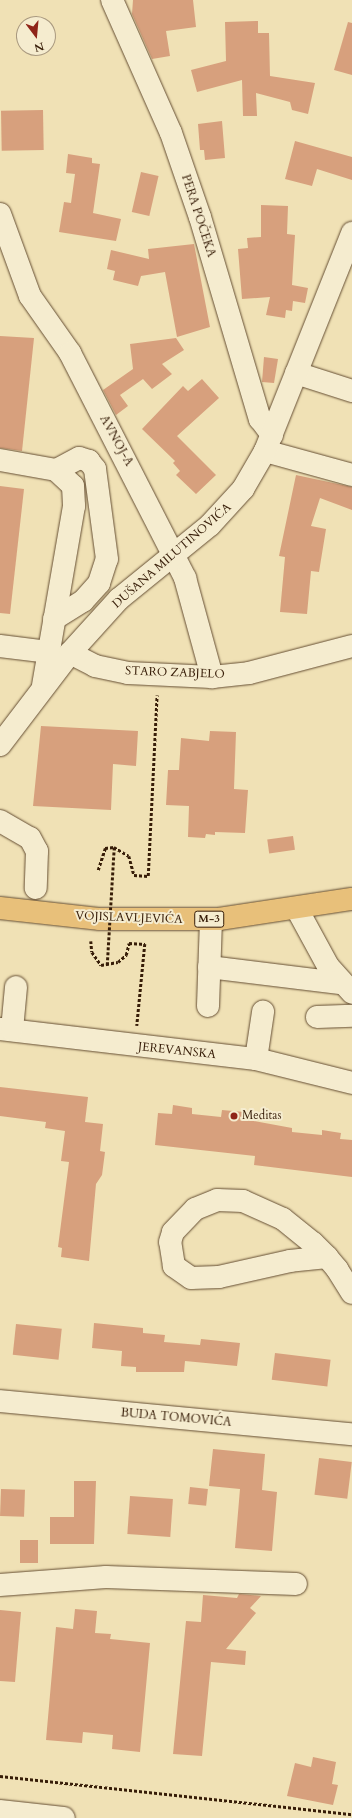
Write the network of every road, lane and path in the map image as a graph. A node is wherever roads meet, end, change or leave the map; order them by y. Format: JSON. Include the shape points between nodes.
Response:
{"nodes":[{"id":1,"x":112,"y":0,"type":"edge"},
{"id":2,"x":0,"y":214,"type":"edge"},
{"id":3,"x":352,"y":233,"type":"edge"},
{"id":4,"x":344,"y":275,"type":"edge"},
{"id":5,"x":296,"y":373,"type":"junction"},
{"id":6,"x":352,"y":390,"type":"edge"},
{"id":7,"x":268,"y":443,"type":"junction"},
{"id":8,"x":0,"y":460,"type":"edge"},
{"id":9,"x":56,"y":470,"type":"junction"},
{"id":10,"x":352,"y":475,"type":"edge"},
{"id":11,"x":173,"y":553,"type":"junction"},
{"id":12,"x":54,"y":619,"type":"junction"},
{"id":13,"x":0,"y":646,"type":"edge"},
{"id":14,"x":352,"y":646,"type":"edge"},
{"id":15,"x":48,"y":652,"type":"junction"},
{"id":16,"x":70,"y":653,"type":"junction"},
{"id":17,"x":158,"y":674,"type":"junction"},
{"id":18,"x":212,"y":677,"type":"junction"},
{"id":19,"x":42,"y":689,"type":"junction"},
{"id":20,"x":0,"y":745,"type":"edge"},
{"id":21,"x":0,"y":822,"type":"edge"},
{"id":22,"x":114,"y":847,"type":"junction"},
{"id":23,"x":98,"y":870,"type":"dead end"},
{"id":24,"x":36,"y":888,"type":"dead end"},
{"id":25,"x":352,"y":899,"type":"edge"},
{"id":26,"x":0,"y":908,"type":"edge"},
{"id":27,"x":297,"y":909,"type":"junction"},
{"id":28,"x":211,"y":919,"type":"junction"},
{"id":29,"x":91,"y":942,"type":"dead end"},
{"id":30,"x":107,"y":965,"type":"junction"},
{"id":31,"x":209,"y":967,"type":"junction"},
{"id":32,"x":16,"y":987,"type":"dead end"},
{"id":33,"x":346,"y":988,"type":"edge"},
{"id":34,"x":208,"y":1006,"type":"dead end"},
{"id":35,"x":263,"y":1012,"type":"dead end"},
{"id":36,"x":352,"y":1016,"type":"edge"},
{"id":37,"x":317,"y":1017,"type":"dead end"},
{"id":38,"x":6,"y":1030,"type":"edge"},
{"id":39,"x":135,"y":1046,"type":"junction"},
{"id":40,"x":256,"y":1060,"type":"junction"},
{"id":41,"x":352,"y":1083,"type":"edge"},
{"id":42,"x":327,"y":1257,"type":"junction"},
{"id":43,"x":352,"y":1293,"type":"edge"},
{"id":44,"x":0,"y":1401,"type":"edge"},
{"id":45,"x":352,"y":1434,"type":"edge"},
{"id":46,"x":296,"y":1584,"type":"dead end"},
{"id":47,"x":0,"y":1585,"type":"edge"},
{"id":48,"x":0,"y":1776,"type":"edge"},
{"id":49,"x":0,"y":1811,"type":"edge"},
{"id":50,"x":352,"y":1814,"type":"edge"},
{"id":51,"x":61,"y":1818,"type":"edge"},
{"id":52,"x":64,"y":1818,"type":"edge"}],
"edges":[{"from":1,"to":7,"type":"street","name":"PERA POČEKA","via":[[171,133],[200,217]]},
{"from":2,"to":11,"type":"street","name":"AVNOJ-A","via":[[30,296],[70,353]]},
{"from":3,"to":4,"type":"street","name":"DUŠANA MILUTINOVIĆA"},
{"from":4,"to":5,"type":"street","name":"DUŠANA MILUTINOVIĆA"},
{"from":5,"to":6,"type":"street"},
{"from":5,"to":7,"type":"street","name":"DUŠANA MILUTINOVIĆA"},
{"from":7,"to":10,"type":"street"},
{"from":7,"to":11,"type":"street","name":"DUŠANA MILUTINOVIĆA","via":[[231,505]]},
{"from":8,"to":9,"type":"street"},
{"from":9,"to":12,"type":"street","via":[[72,486],[74,506]]},
{"from":9,"to":12,"type":"street","via":[[79,458],[89,461],[95,469],[107,559],[99,583],[84,601]]},
{"from":11,"to":16,"type":"street","name":"DUŠANA MILUTINOVIĆA","via":[[119,600]]},
{"from":11,"to":18,"type":"street","name":"AVNOJ-A","via":[[185,578]]},
{"from":12,"to":15,"type":"street"},
{"from":13,"to":15,"type":"street"},
{"from":14,"to":18,"type":"street","name":"STARO ZABJELO","via":[[249,673]]},
{"from":15,"to":19,"type":"street"},
{"from":16,"to":17,"type":"street","name":"STARO ZABJELO","via":[[95,666]]},
{"from":16,"to":19,"type":"street","name":"DUŠANA MILUTINOVIĆA"},
{"from":17,"to":18,"type":"street","name":"STARO ZABJELO"},
{"from":17,"to":22,"type":"path","via":[[148,876],[134,875],[129,856]]},
{"from":19,"to":20,"type":"street","name":"DUŠANA MILUTINOVIĆA"},
{"from":21,"to":24,"type":"street","via":[[30,838],[37,851]]},
{"from":22,"to":23,"type":"path","via":[[105,848]]},
{"from":22,"to":30,"type":"path","bridge":true},
{"from":25,"to":27,"type":"main road","name":"VOJISLAVLJEVIĆA","number":"M-3"},
{"from":26,"to":28,"type":"main road","name":"VOJISLAVLJEVIĆA","number":"M-3","via":[[100,919]]},
{"from":27,"to":28,"type":"main road","name":"VOJISLAVLJEVIĆA","number":"M-3"},
{"from":27,"to":33,"type":"street"},
{"from":28,"to":31,"type":"street"},
{"from":29,"to":30,"type":"path","via":[[97,960]]},
{"from":30,"to":39,"type":"path","via":[[113,965],[126,955],[129,943],[145,944]]},
{"from":31,"to":33,"type":"street"},
{"from":31,"to":34,"type":"street"},
{"from":32,"to":38,"type":"street"},
{"from":35,"to":40,"type":"street"},
{"from":36,"to":37,"type":"street"},
{"from":38,"to":39,"type":"street","name":"JEREVANSKA"},
{"from":39,"to":40,"type":"street","name":"JEREVANSKA"},
{"from":40,"to":41,"type":"street","name":"JEREVANSKA"},
{"from":42,"to":42,"type":"street","via":[[283,1219],[260,1207],[229,1199],[195,1209],[173,1232],[170,1242],[174,1266],[191,1278],[219,1277],[290,1261]]},
{"from":42,"to":43,"type":"street"},
{"from":44,"to":45,"type":"street","name":"BUDA TOMOVIĆA"},
{"from":46,"to":47,"type":"street","via":[[106,1577]]},
{"from":48,"to":50,"type":"path"},
{"from":49,"to":51,"type":"street"},
{"from":51,"to":52,"type":"street"}]}
